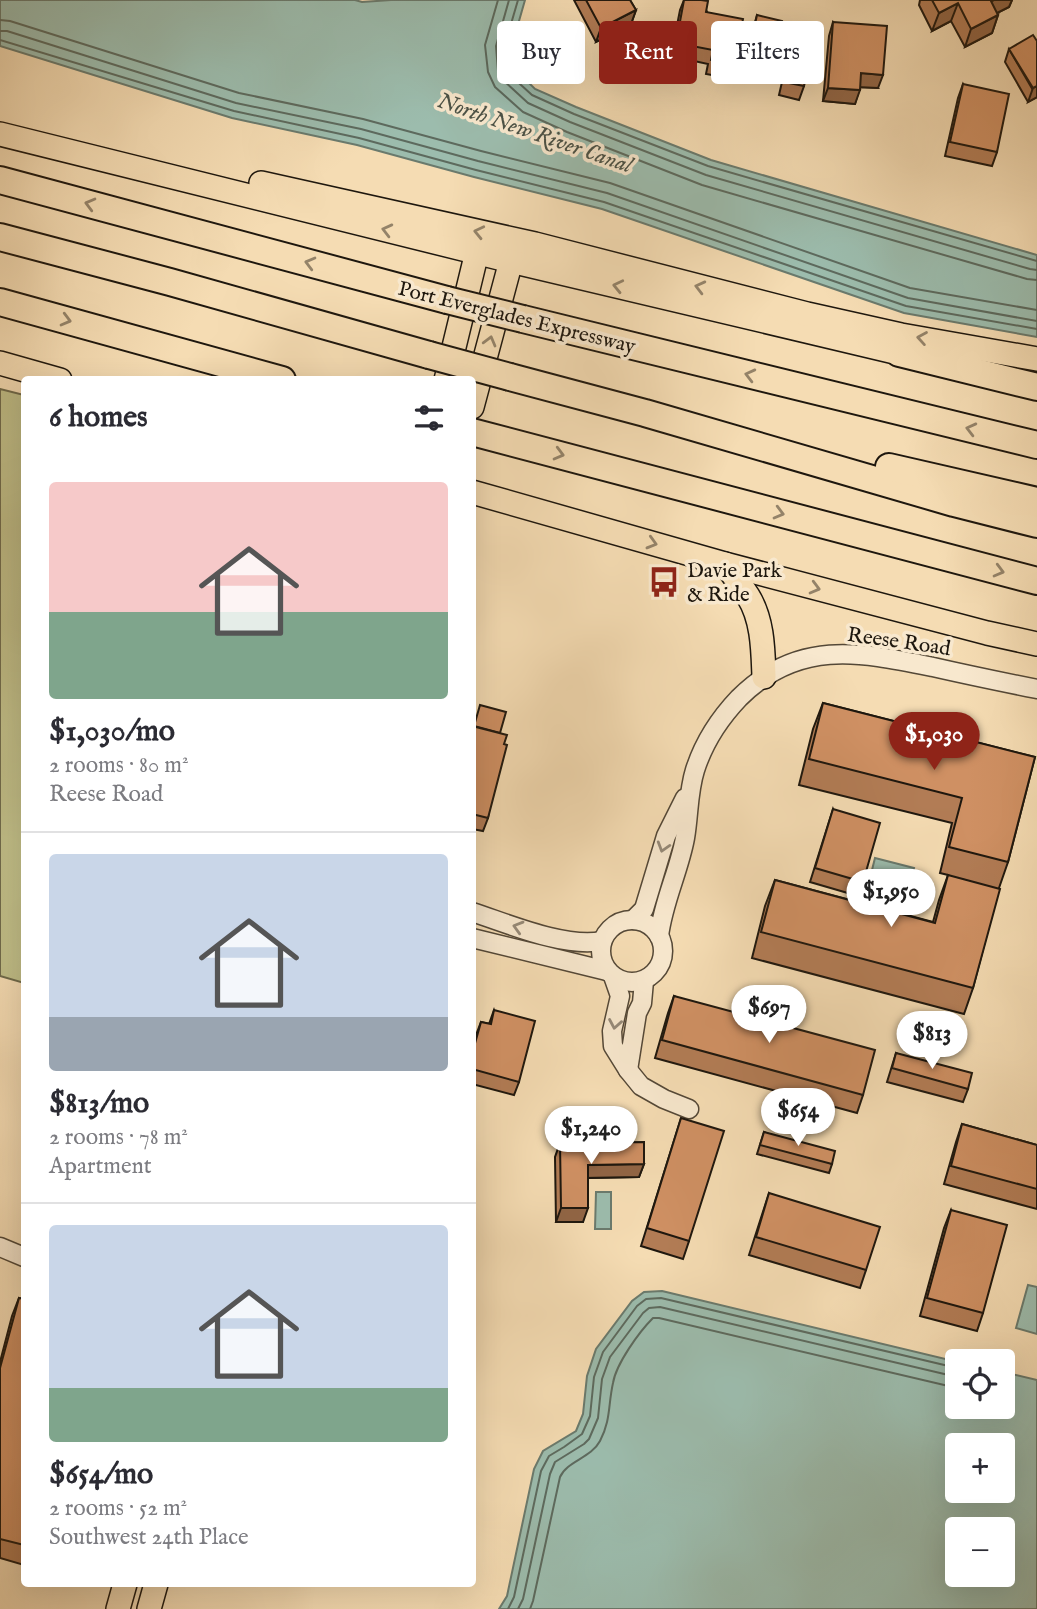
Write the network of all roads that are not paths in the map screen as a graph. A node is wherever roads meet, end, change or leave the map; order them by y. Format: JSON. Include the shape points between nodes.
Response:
{"nodes":[{"id":1,"x":0,"y":134,"type":"edge"},
{"id":2,"x":24,"y":140,"type":"junction"},
{"id":3,"x":0,"y":180,"type":"edge"},
{"id":4,"x":0,"y":237,"type":"edge"},
{"id":5,"x":477,"y":252,"type":"junction"},
{"id":6,"x":511,"y":261,"type":"junction"},
{"id":7,"x":0,"y":302,"type":"edge"},
{"id":8,"x":899,"y":353,"type":"junction"},
{"id":9,"x":1037,"y":359,"type":"edge"},
{"id":10,"x":0,"y":363,"type":"edge"},
{"id":11,"x":1037,"y":373,"type":"edge"},
{"id":12,"x":46,"y":376,"type":"edge"},
{"id":13,"x":268,"y":376,"type":"edge"},
{"id":14,"x":447,"y":376,"type":"edge"},
{"id":15,"x":1037,"y":387,"type":"edge"},
{"id":16,"x":476,"y":392,"type":"edge"},
{"id":17,"x":645,"y":412,"type":"junction"},
{"id":18,"x":483,"y":434,"type":"edge"},
{"id":19,"x":1037,"y":445,"type":"edge"},
{"id":20,"x":476,"y":493,"type":"edge"},
{"id":21,"x":1037,"y":501,"type":"edge"},
{"id":22,"x":1037,"y":524,"type":"edge"},
{"id":23,"x":725,"y":564,"type":"junction"},
{"id":24,"x":1037,"y":581,"type":"edge"},
{"id":25,"x":1037,"y":644,"type":"edge"},
{"id":26,"x":764,"y":677,"type":"junction"},
{"id":27,"x":1037,"y":690,"type":"edge"},
{"id":28,"x":691,"y":785,"type":"junction"},
{"id":29,"x":476,"y":913,"type":"edge"},
{"id":30,"x":633,"y":920,"type":"junction"},
{"id":31,"x":659,"y":936,"type":"junction"},
{"id":32,"x":476,"y":939,"type":"edge"},
{"id":33,"x":602,"y":940,"type":"junction"},
{"id":34,"x":610,"y":974,"type":"junction"},
{"id":35,"x":644,"y":981,"type":"junction"},
{"id":36,"x":628,"y":1070,"type":"junction"},
{"id":37,"x":689,"y":1109,"type":"dead end"},
{"id":38,"x":0,"y":1247,"type":"edge"},
{"id":39,"x":21,"y":1256,"type":"edge"},
{"id":40,"x":124,"y":1587,"type":"edge"},
{"id":41,"x":155,"y":1587,"type":"edge"},
{"id":42,"x":118,"y":1609,"type":"edge"},
{"id":43,"x":149,"y":1609,"type":"edge"}],
"edges":[{"from":1,"to":2,"type":"main road"},
{"from":5,"to":2,"type":"main road","one_way":true},
{"from":9,"to":2,"type":"main road","one_way":true,"via":[[807,314],[536,244],[194,169]]},
{"from":19,"to":3,"type":"highway","name":"Port Everglades Expressway","one_way":true,"bridge":true,"via":[[447,300]]},
{"from":4,"to":17,"type":"highway","bridge":true},
{"from":5,"to":6,"type":"main road"},
{"from":5,"to":14,"type":"main road"},
{"from":8,"to":6,"type":"main road","one_way":true},
{"from":16,"to":6,"type":"main road","one_way":true},
{"from":7,"to":13,"type":"highway","one_way":true},
{"from":8,"to":11,"type":"main road"},
{"from":8,"to":15,"type":"highway"},
{"from":10,"to":12,"type":"main road"},
{"from":17,"to":21,"type":"highway"},
{"from":17,"to":22,"type":"highway"},
{"from":18,"to":24,"type":"highway","one_way":true},
{"from":20,"to":23,"type":"main road","one_way":true},
{"from":23,"to":25,"type":"main road","one_way":true},
{"from":23,"to":26,"type":"main road","via":[[750,598],[758,619]]},
{"from":26,"to":27,"type":"street","name":"Reese Road","via":[[792,663],[854,653]]},
{"from":26,"to":28,"type":"street","name":"Reese Road","via":[[710,733]]},
{"from":28,"to":30,"type":"street","name":"Reese Road","one_way":true,"via":[[666,836],[644,909]]},
{"from":28,"to":31,"type":"street","name":"Reese Road","via":[[685,840]]},
{"from":33,"to":29,"type":"street","one_way":true,"via":[[565,941]]},
{"from":30,"to":31,"type":"street","via":[[648,924]]},
{"from":30,"to":33,"type":"street","via":[[614,925]]},
{"from":31,"to":35,"type":"street","via":[[662,962]]},
{"from":32,"to":34,"type":"street"},
{"from":33,"to":34,"type":"street","via":[[601,956]]},
{"from":34,"to":35,"type":"street","via":[[628,982]]},
{"from":34,"to":36,"type":"street","one_way":true,"via":[[620,996],[613,1045]]},
{"from":35,"to":36,"type":"street"},
{"from":36,"to":37,"type":"street","via":[[641,1086]]},
{"from":38,"to":39,"type":"street"},
{"from":40,"to":42,"type":"main road"},
{"from":41,"to":43,"type":"main road"}]}
